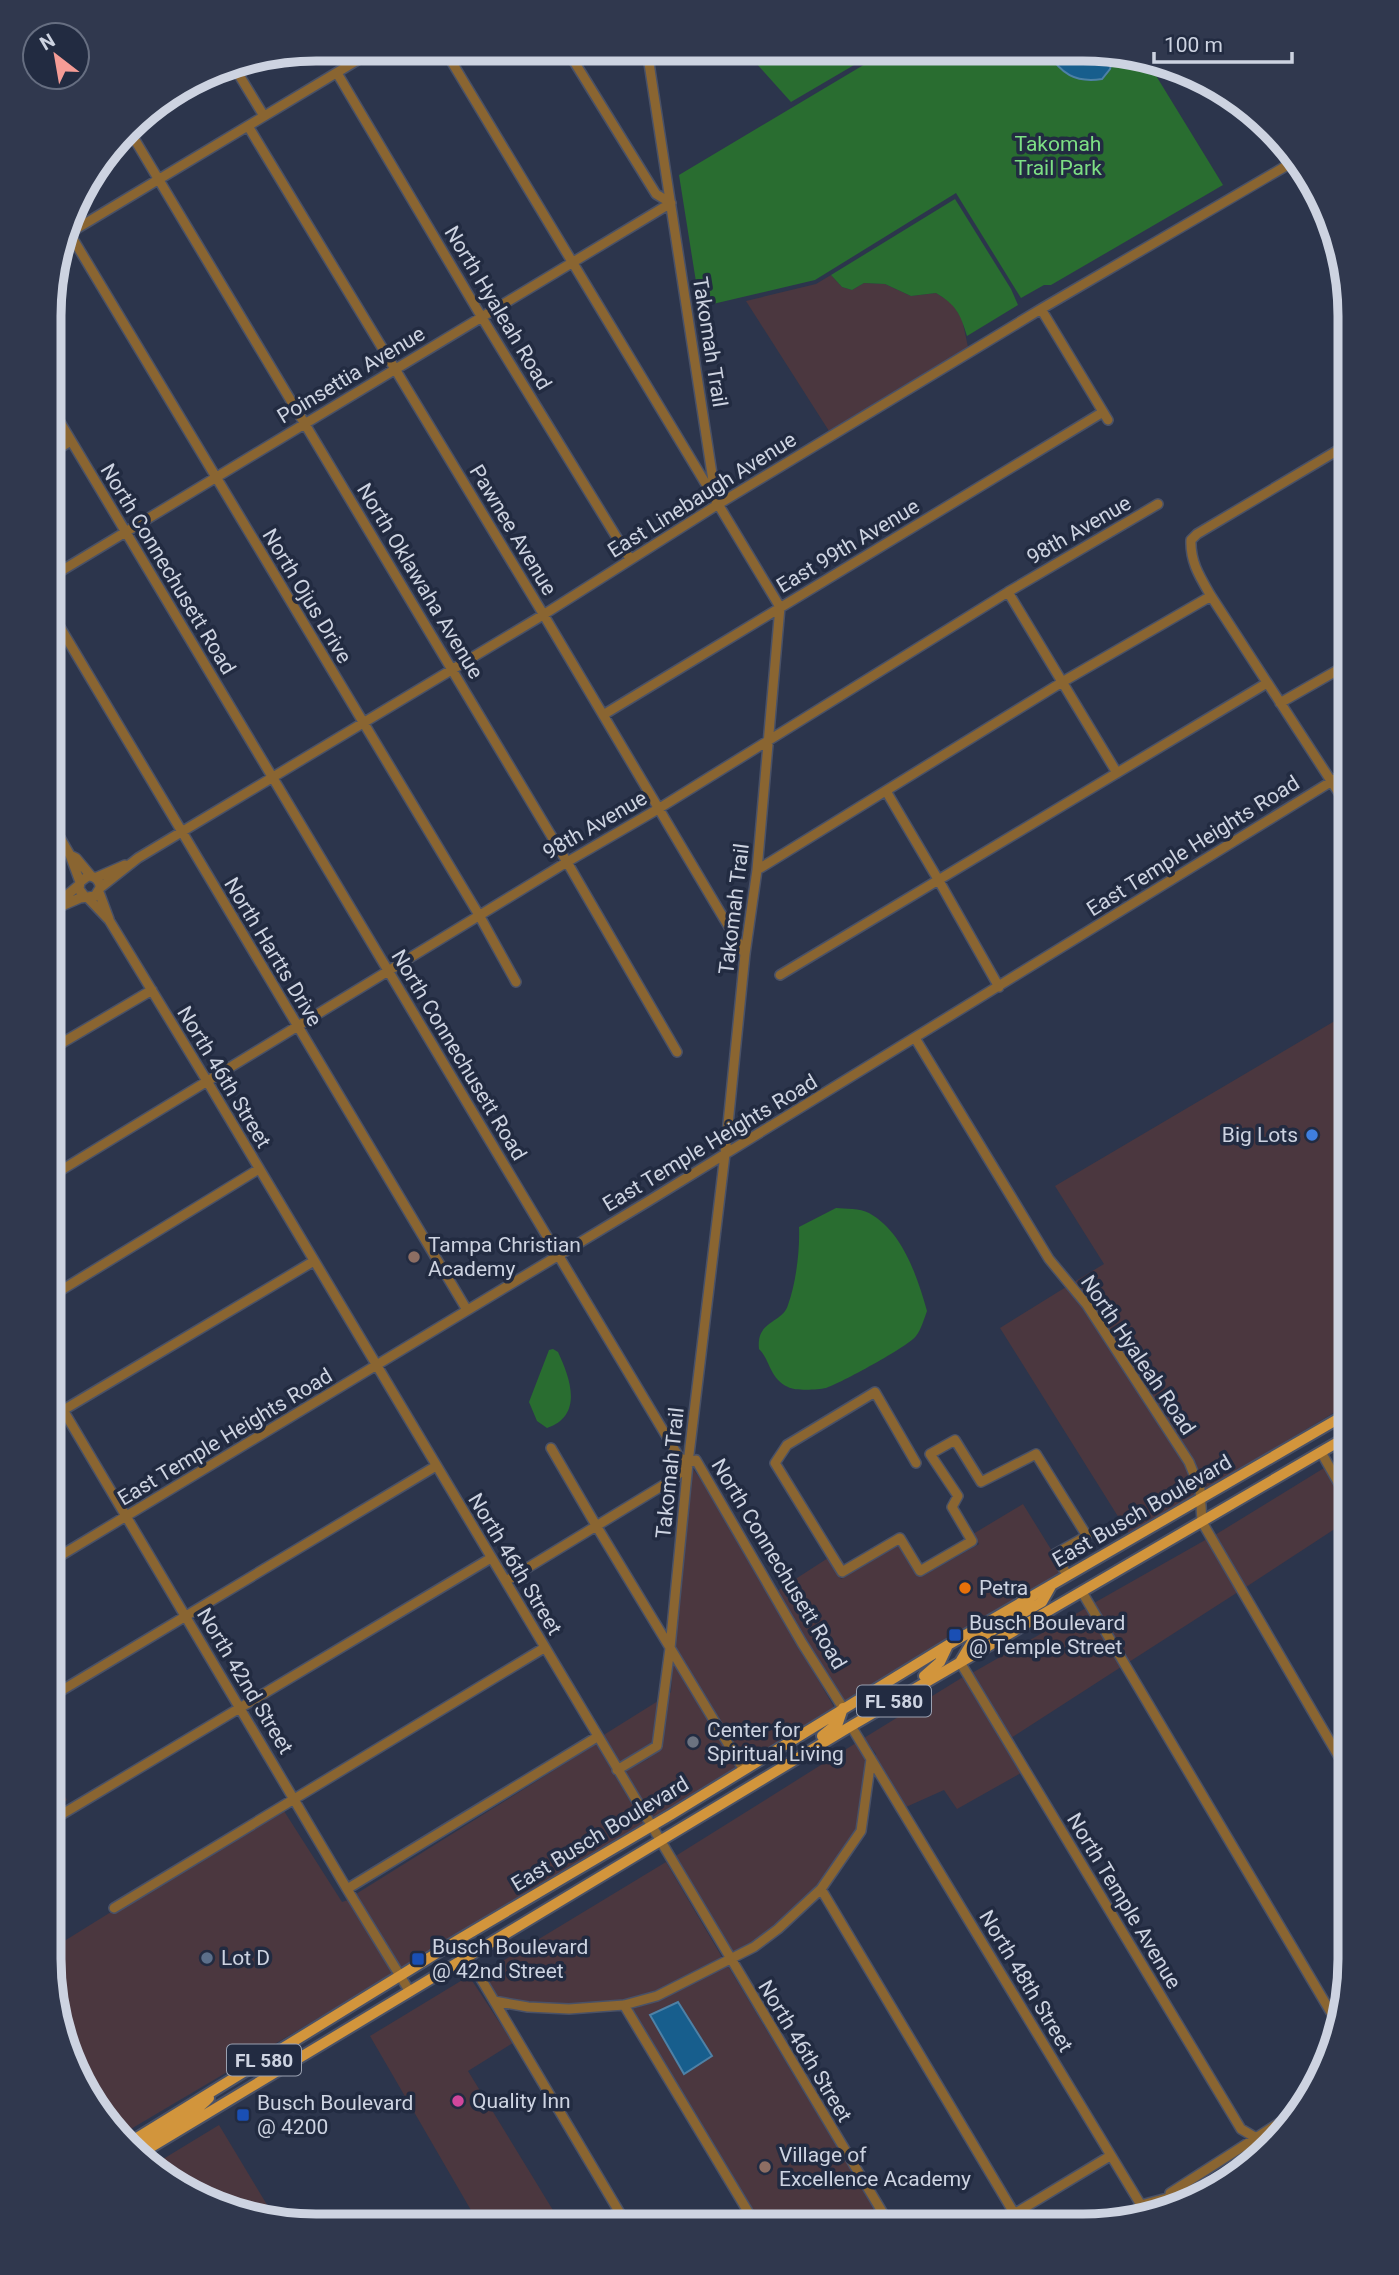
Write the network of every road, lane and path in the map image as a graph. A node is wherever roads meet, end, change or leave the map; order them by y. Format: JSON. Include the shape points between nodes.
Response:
{"nodes":[{"id":1,"x":356,"y":61,"type":"edge"},
{"id":2,"x":451,"y":61,"type":"edge"},
{"id":3,"x":574,"y":61,"type":"edge"},
{"id":4,"x":649,"y":61,"type":"edge"},
{"id":5,"x":337,"y":73,"type":"junction"},
{"id":6,"x":238,"y":74,"type":"edge"},
{"id":7,"x":264,"y":116,"type":"junction"},
{"id":8,"x":247,"y":126,"type":"junction"},
{"id":9,"x":134,"y":138,"type":"edge"},
{"id":10,"x":1288,"y":165,"type":"edge"},
{"id":11,"x":159,"y":179,"type":"junction"},
{"id":12,"x":671,"y":204,"type":"junction"},
{"id":13,"x":78,"y":225,"type":"edge"},
{"id":14,"x":73,"y":241,"type":"edge"},
{"id":15,"x":571,"y":263,"type":"junction"},
{"id":16,"x":1041,"y":309,"type":"junction"},
{"id":17,"x":481,"y":316,"type":"junction"},
{"id":18,"x":395,"y":369,"type":"junction"},
{"id":19,"x":305,"y":423,"type":"junction"},
{"id":20,"x":61,"y":424,"type":"edge"},
{"id":21,"x":71,"y":441,"type":"junction"},
{"id":22,"x":61,"y":447,"type":"edge"},
{"id":23,"x":1338,"y":450,"type":"edge"},
{"id":24,"x":215,"y":478,"type":"junction"},
{"id":25,"x":1158,"y":504,"type":"dead end"},
{"id":26,"x":717,"y":505,"type":"junction"},
{"id":27,"x":125,"y":532,"type":"junction"},
{"id":28,"x":630,"y":559,"type":"junction"},
{"id":29,"x":61,"y":571,"type":"edge"},
{"id":30,"x":1008,"y":592,"type":"junction"},
{"id":31,"x":1211,"y":596,"type":"junction"},
{"id":32,"x":780,"y":607,"type":"junction"},
{"id":33,"x":543,"y":615,"type":"junction"},
{"id":34,"x":61,"y":629,"type":"edge"},
{"id":35,"x":452,"y":669,"type":"junction"},
{"id":36,"x":1338,"y":670,"type":"edge"},
{"id":37,"x":1064,"y":681,"type":"junction"},
{"id":38,"x":1267,"y":683,"type":"junction"},
{"id":39,"x":1280,"y":703,"type":"junction"},
{"id":40,"x":603,"y":715,"type":"junction"},
{"id":41,"x":362,"y":723,"type":"junction"},
{"id":42,"x":770,"y":739,"type":"junction"},
{"id":43,"x":1118,"y":773,"type":"junction"},
{"id":44,"x":272,"y":776,"type":"junction"},
{"id":45,"x":1338,"y":778,"type":"edge"},
{"id":46,"x":1333,"y":781,"type":"junction"},
{"id":47,"x":1338,"y":790,"type":"edge"},
{"id":48,"x":886,"y":792,"type":"junction"},
{"id":49,"x":658,"y":809,"type":"junction"},
{"id":50,"x":181,"y":832,"type":"junction"},
{"id":51,"x":61,"y":839,"type":"edge"},
{"id":52,"x":70,"y":855,"type":"junction"},
{"id":53,"x":567,"y":862,"type":"junction"},
{"id":54,"x":127,"y":865,"type":"junction"},
{"id":55,"x":757,"y":870,"type":"junction"},
{"id":56,"x":93,"y":877,"type":"junction"},
{"id":57,"x":940,"y":881,"type":"junction"},
{"id":58,"x":79,"y":884,"type":"junction"},
{"id":59,"x":100,"y":890,"type":"junction"},
{"id":60,"x":86,"y":897,"type":"junction"},
{"id":61,"x":61,"y":900,"type":"edge"},
{"id":62,"x":61,"y":906,"type":"edge"},
{"id":63,"x":479,"y":915,"type":"junction"},
{"id":64,"x":109,"y":920,"type":"junction"},
{"id":65,"x":745,"y":954,"type":"junction"},
{"id":66,"x":389,"y":972,"type":"junction"},
{"id":67,"x":780,"y":975,"type":"dead end"},
{"id":68,"x":516,"y":982,"type":"dead end"},
{"id":69,"x":999,"y":987,"type":"junction"},
{"id":70,"x":152,"y":990,"type":"junction"},
{"id":71,"x":298,"y":1027,"type":"junction"},
{"id":72,"x":915,"y":1038,"type":"junction"},
{"id":73,"x":61,"y":1044,"type":"edge"},
{"id":74,"x":677,"y":1052,"type":"dead end"},
{"id":75,"x":207,"y":1082,"type":"junction"},
{"id":76,"x":725,"y":1154,"type":"junction"},
{"id":77,"x":259,"y":1169,"type":"junction"},
{"id":78,"x":61,"y":1170,"type":"edge"},
{"id":79,"x":558,"y":1255,"type":"junction"},
{"id":80,"x":314,"y":1261,"type":"junction"},
{"id":81,"x":61,"y":1290,"type":"edge"},
{"id":82,"x":467,"y":1311,"type":"junction"},
{"id":83,"x":376,"y":1366,"type":"junction"},
{"id":84,"x":61,"y":1407,"type":"edge"},
{"id":85,"x":63,"y":1410,"type":"junction"},
{"id":86,"x":1338,"y":1419,"type":"edge"},
{"id":87,"x":1338,"y":1442,"type":"edge"},
{"id":88,"x":551,"y":1448,"type":"dead end"},
{"id":89,"x":1321,"y":1452,"type":"junction"},
{"id":90,"x":688,"y":1463,"type":"junction"},
{"id":91,"x":916,"y":1463,"type":"dead end"},
{"id":92,"x":436,"y":1466,"type":"junction"},
{"id":93,"x":1338,"y":1482,"type":"edge"},
{"id":94,"x":1202,"y":1499,"type":"junction"},
{"id":95,"x":126,"y":1518,"type":"junction"},
{"id":96,"x":1202,"y":1522,"type":"junction"},
{"id":97,"x":597,"y":1527,"type":"junction"},
{"id":98,"x":61,"y":1556,"type":"edge"},
{"id":99,"x":491,"y":1558,"type":"junction"},
{"id":100,"x":1067,"y":1575,"type":"junction"},
{"id":101,"x":506,"y":1581,"type":"junction"},
{"id":102,"x":1053,"y":1584,"type":"junction"},
{"id":103,"x":1082,"y":1592,"type":"junction"},
{"id":104,"x":187,"y":1617,"type":"junction"},
{"id":105,"x":948,"y":1645,"type":"junction"},
{"id":106,"x":544,"y":1648,"type":"junction"},
{"id":107,"x":670,"y":1648,"type":"junction"},
{"id":108,"x":960,"y":1662,"type":"junction"},
{"id":109,"x":61,"y":1691,"type":"edge"},
{"id":110,"x":240,"y":1708,"type":"junction"},
{"id":111,"x":844,"y":1708,"type":"junction"},
{"id":112,"x":869,"y":1715,"type":"junction"},
{"id":113,"x":851,"y":1726,"type":"junction"},
{"id":114,"x":597,"y":1737,"type":"junction"},
{"id":115,"x":1338,"y":1755,"type":"edge"},
{"id":116,"x":871,"y":1758,"type":"junction"},
{"id":117,"x":617,"y":1770,"type":"junction"},
{"id":118,"x":744,"y":1770,"type":"junction"},
{"id":119,"x":774,"y":1773,"type":"junction"},
{"id":120,"x":294,"y":1798,"type":"junction"},
{"id":121,"x":61,"y":1815,"type":"edge"},
{"id":122,"x":651,"y":1826,"type":"junction"},
{"id":123,"x":660,"y":1842,"type":"junction"},
{"id":124,"x":347,"y":1889,"type":"junction"},
{"id":125,"x":821,"y":1889,"type":"junction"},
{"id":126,"x":114,"y":1908,"type":"dead end"},
{"id":127,"x":468,"y":1957,"type":"junction"},
{"id":128,"x":730,"y":1959,"type":"junction"},
{"id":129,"x":400,"y":1976,"type":"junction"},
{"id":130,"x":410,"y":1992,"type":"junction"},
{"id":131,"x":494,"y":2001,"type":"junction"},
{"id":132,"x":624,"y":2006,"type":"junction"},
{"id":133,"x":1332,"y":2014,"type":"edge"},
{"id":134,"x":218,"y":2088,"type":"junction"},
{"id":135,"x":1276,"y":2125,"type":"edge"},
{"id":136,"x":1255,"y":2138,"type":"junction"},
{"id":137,"x":136,"y":2139,"type":"edge"},
{"id":138,"x":1261,"y":2141,"type":"edge"},
{"id":139,"x":143,"y":2145,"type":"edge"},
{"id":140,"x":146,"y":2148,"type":"edge"},
{"id":141,"x":1110,"y":2156,"type":"junction"},
{"id":142,"x":1178,"y":2195,"type":"edge"},
{"id":143,"x":1164,"y":2198,"type":"junction"},
{"id":144,"x":1154,"y":2203,"type":"edge"},
{"id":145,"x":1014,"y":2213,"type":"joint"},
{"id":146,"x":620,"y":2214,"type":"edge"},
{"id":147,"x":749,"y":2214,"type":"edge"},
{"id":148,"x":883,"y":2214,"type":"edge"}],
"edges":[{"from":1,"to":5,"type":"street"},
{"from":2,"to":15,"type":"street"},
{"from":3,"to":12,"type":"street","via":[[656,194]]},
{"from":4,"to":12,"type":"street","name":"Takomah Trail"},
{"from":5,"to":7,"type":"street"},
{"from":5,"to":17,"type":"street","name":"North Hyaleah Road"},
{"from":6,"to":7,"type":"street"},
{"from":7,"to":8,"type":"street"},
{"from":8,"to":11,"type":"street"},
{"from":8,"to":18,"type":"street","name":"Pawnee Avenue"},
{"from":9,"to":11,"type":"street","name":"North Oklawaha Avenue"},
{"from":10,"to":16,"type":"street","name":"East Linebaugh Avenue"},
{"from":11,"to":13,"type":"street"},
{"from":11,"to":19,"type":"street","name":"North Oklawaha Avenue"},
{"from":12,"to":15,"type":"street","name":"Poinsettia Avenue"},
{"from":12,"to":26,"type":"street","name":"Takomah Trail"},
{"from":14,"to":24,"type":"street","name":"North Ojus Drive"},
{"from":15,"to":17,"type":"street","name":"Poinsettia Avenue"},
{"from":15,"to":26,"type":"street"},
{"from":16,"to":26,"type":"street","name":"East Linebaugh Avenue"},
{"from":16,"to":32,"type":"street","name":"East 99th Avenue","via":[[1105,416]]},
{"from":17,"to":18,"type":"street","name":"Poinsettia Avenue"},
{"from":17,"to":28,"type":"street","name":"North Hyaleah Road"},
{"from":18,"to":19,"type":"street","name":"Poinsettia Avenue"},
{"from":18,"to":33,"type":"street","name":"Pawnee Avenue"},
{"from":19,"to":24,"type":"street","name":"Poinsettia Avenue"},
{"from":19,"to":35,"type":"street","name":"North Oklawaha Avenue"},
{"from":20,"to":21,"type":"street","name":"North Connechusett Road"},
{"from":21,"to":22,"type":"street"},
{"from":21,"to":27,"type":"street","name":"North Connechusett Road"},
{"from":23,"to":31,"type":"street","via":[[1191,540],[1193,566]]},
{"from":24,"to":27,"type":"street","name":"Poinsettia Avenue"},
{"from":24,"to":41,"type":"street","name":"North Ojus Drive"},
{"from":25,"to":30,"type":"street","name":"98th Avenue"},
{"from":26,"to":28,"type":"street","name":"East Linebaugh Avenue"},
{"from":26,"to":32,"type":"street","name":"Takomah Trail"},
{"from":27,"to":29,"type":"street","name":"Poinsettia Avenue"},
{"from":27,"to":44,"type":"street","name":"North Connechusett Road"},
{"from":28,"to":33,"type":"street","name":"East Linebaugh Avenue"},
{"from":30,"to":37,"type":"street"},
{"from":30,"to":42,"type":"street","name":"98th Avenue"},
{"from":31,"to":37,"type":"street"},
{"from":31,"to":38,"type":"street"},
{"from":32,"to":40,"type":"street","name":"East 99th Avenue"},
{"from":32,"to":42,"type":"street","name":"Takomah Trail"},
{"from":33,"to":35,"type":"street","name":"East Linebaugh Avenue"},
{"from":33,"to":40,"type":"street","name":"Pawnee Avenue"},
{"from":34,"to":50,"type":"street","name":"North Hartts Drive"},
{"from":35,"to":41,"type":"street","name":"East Linebaugh Avenue"},
{"from":35,"to":53,"type":"street","name":"North Oklawaha Avenue"},
{"from":36,"to":39,"type":"street"},
{"from":37,"to":43,"type":"street"},
{"from":37,"to":48,"type":"street"},
{"from":38,"to":39,"type":"street"},
{"from":38,"to":43,"type":"street"},
{"from":39,"to":46,"type":"street"},
{"from":40,"to":49,"type":"street","name":"Pawnee Avenue"},
{"from":41,"to":44,"type":"street","name":"East Linebaugh Avenue"},
{"from":41,"to":63,"type":"street","name":"North Ojus Drive"},
{"from":42,"to":49,"type":"street","name":"98th Avenue"},
{"from":42,"to":55,"type":"street","name":"Takomah Trail"},
{"from":43,"to":57,"type":"street"},
{"from":44,"to":50,"type":"street","name":"East Linebaugh Avenue"},
{"from":44,"to":66,"type":"street","name":"North Connechusett Road"},
{"from":45,"to":46,"type":"street","name":"East Temple Heights Road"},
{"from":46,"to":47,"type":"street"},
{"from":46,"to":69,"type":"street","name":"East Temple Heights Road"},
{"from":48,"to":55,"type":"street"},
{"from":48,"to":57,"type":"street"},
{"from":49,"to":53,"type":"street","name":"98th Avenue"},
{"from":49,"to":65,"type":"street","name":"Pawnee Avenue"},
{"from":50,"to":54,"type":"street","name":"East Linebaugh Avenue"},
{"from":50,"to":71,"type":"street","name":"North Hartts Drive"},
{"from":51,"to":52,"type":"street"},
{"from":52,"to":56,"type":"street"},
{"from":52,"to":58,"type":"street"},
{"from":53,"to":63,"type":"street","name":"98th Avenue"},
{"from":53,"to":74,"type":"street","name":"North Oklawaha Avenue"},
{"from":54,"to":56,"type":"street","name":"East Linebaugh Avenue"},
{"from":54,"to":59,"type":"street","name":"East Linebaugh Avenue"},
{"from":55,"to":65,"type":"street","name":"Takomah Trail"},
{"from":56,"to":58,"type":"street","via":[[85,877]]},
{"from":56,"to":59,"type":"street"},
{"from":57,"to":67,"type":"street"},
{"from":57,"to":69,"type":"street"},
{"from":58,"to":60,"type":"street"},
{"from":58,"to":61,"type":"street"},
{"from":59,"to":60,"type":"street"},
{"from":59,"to":64,"type":"street","name":"North 46th Street"},
{"from":60,"to":62,"type":"street"},
{"from":60,"to":64,"type":"street","name":"North 46th Street"},
{"from":63,"to":66,"type":"street","name":"98th Avenue"},
{"from":63,"to":68,"type":"street","name":"North Ojus Drive"},
{"from":64,"to":70,"type":"street","name":"North 46th Street"},
{"from":65,"to":76,"type":"street","name":"Takomah Trail"},
{"from":66,"to":71,"type":"street","name":"98th Avenue"},
{"from":66,"to":79,"type":"street","name":"North Connechusett Road"},
{"from":69,"to":72,"type":"street","name":"East Temple Heights Road"},
{"from":70,"to":73,"type":"street"},
{"from":70,"to":75,"type":"street","name":"North 46th Street"},
{"from":71,"to":75,"type":"street","name":"98th Avenue"},
{"from":71,"to":82,"type":"street","name":"North Hartts Drive"},
{"from":72,"to":76,"type":"street","name":"East Temple Heights Road"},
{"from":72,"to":94,"type":"street","name":"North Hyaleah Road","via":[[1049,1259],[1087,1305],[1189,1462]]},
{"from":75,"to":77,"type":"street","name":"North 46th Street"},
{"from":75,"to":78,"type":"street","name":"98th Avenue"},
{"from":76,"to":79,"type":"street","name":"East Temple Heights Road"},
{"from":76,"to":90,"type":"street","name":"Takomah Trail"},
{"from":77,"to":80,"type":"street","name":"North 46th Street"},
{"from":77,"to":81,"type":"street"},
{"from":79,"to":82,"type":"street","name":"East Temple Heights Road"},
{"from":79,"to":90,"type":"street","name":"North Connechusett Road","via":[[679,1457]]},
{"from":80,"to":83,"type":"street","name":"North 46th Street"},
{"from":80,"to":85,"type":"street"},
{"from":82,"to":83,"type":"street","name":"East Temple Heights Road"},
{"from":83,"to":92,"type":"street","name":"North 46th Street"},
{"from":83,"to":95,"type":"street","name":"East Temple Heights Road"},
{"from":84,"to":85,"type":"street","name":"North 42nd Street"},
{"from":85,"to":95,"type":"street","name":"North 42nd Street"},
{"from":86,"to":94,"type":"main road","name":"East Busch Boulevard","number":"FL 580"},
{"from":87,"to":89,"type":"main road","name":"East Busch Boulevard","number":"FL 580"},
{"from":88,"to":97,"type":"street"},
{"from":89,"to":93,"type":"street"},
{"from":89,"to":96,"type":"main road","name":"East Busch Boulevard","number":"FL 580"},
{"from":90,"to":97,"type":"street","via":[[675,1478]]},
{"from":90,"to":107,"type":"street","name":"Takomah Trail"},
{"from":90,"to":111,"type":"street","name":"North Connechusett Road","via":[[696,1460]]},
{"from":91,"to":100,"type":"street","via":[[874,1392],[787,1445],[775,1463],[842,1572],[900,1538],[920,1571],[972,1541],[952,1507],[958,1496],[930,1454],[955,1440],[981,1482],[1036,1454],[1087,1536],[1055,1554]]},
{"from":92,"to":99,"type":"street","name":"North 46th Street"},
{"from":92,"to":104,"type":"street"},
{"from":94,"to":96,"type":"street","name":"North Hyaleah Road"},
{"from":94,"to":100,"type":"main road","name":"East Busch Boulevard","number":"FL 580"},
{"from":95,"to":98,"type":"street","name":"East Temple Heights Road"},
{"from":95,"to":104,"type":"street","name":"North 42nd Street"},
{"from":96,"to":103,"type":"main road","name":"East Busch Boulevard","number":"FL 580"},
{"from":96,"to":115,"type":"street"},
{"from":97,"to":101,"type":"street"},
{"from":97,"to":107,"type":"street"},
{"from":99,"to":101,"type":"street","name":"North 46th Street"},
{"from":99,"to":110,"type":"street"},
{"from":100,"to":102,"type":"main road","name":"East Busch Boulevard","number":"FL 580"},
{"from":101,"to":106,"type":"street","name":"North 46th Street"},
{"from":102,"to":105,"type":"main road","name":"East Busch Boulevard","number":"FL 580"},
{"from":102,"to":108,"type":"main road","via":[[1042,1602],[972,1642]]},
{"from":103,"to":108,"type":"main road","name":"East Busch Boulevard","number":"FL 580"},
{"from":103,"to":133,"type":"street"},
{"from":104,"to":109,"type":"street"},
{"from":104,"to":110,"type":"street","name":"North 42nd Street"},
{"from":105,"to":111,"type":"main road","name":"East Busch Boulevard","number":"FL 580"},
{"from":105,"to":112,"type":"main road","via":[[933,1670],[878,1702]]},
{"from":106,"to":114,"type":"street","name":"North 46th Street"},
{"from":106,"to":120,"type":"street"},
{"from":107,"to":117,"type":"street","name":"Takomah Trail","via":[[657,1745]]},
{"from":107,"to":118,"type":"street"},
{"from":108,"to":112,"type":"main road","name":"East Busch Boulevard","number":"FL 580"},
{"from":108,"to":136,"type":"street","name":"North Temple Avenue","via":[[1241,2129]]},
{"from":110,"to":120,"type":"street","name":"North 42nd Street"},
{"from":110,"to":121,"type":"street"},
{"from":111,"to":118,"type":"main road","name":"East Busch Boulevard","number":"FL 580"},
{"from":111,"to":119,"type":"main road","via":[[830,1731],[780,1761]]},
{"from":112,"to":113,"type":"main road","name":"East Busch Boulevard","number":"FL 580"},
{"from":113,"to":116,"type":"street","name":"North 48th Street"},
{"from":113,"to":119,"type":"main road","name":"East Busch Boulevard","number":"FL 580"},
{"from":114,"to":117,"type":"street","name":"North 46th Street"},
{"from":114,"to":124,"type":"street"},
{"from":116,"to":125,"type":"street","via":[[861,1831]]},
{"from":116,"to":141,"type":"street","name":"North 48th Street"},
{"from":117,"to":122,"type":"street","name":"North 46th Street"},
{"from":118,"to":122,"type":"main road","name":"East Busch Boulevard","number":"FL 580"},
{"from":119,"to":123,"type":"main road","name":"East Busch Boulevard","number":"FL 580"},
{"from":120,"to":124,"type":"street","name":"North 42nd Street"},
{"from":120,"to":126,"type":"street"},
{"from":122,"to":123,"type":"street","name":"North 46th Street"},
{"from":122,"to":129,"type":"main road","name":"East Busch Boulevard","number":"FL 580"},
{"from":123,"to":127,"type":"main road","name":"East Busch Boulevard","number":"FL 580"},
{"from":123,"to":128,"type":"street","name":"North 46th Street"},
{"from":124,"to":129,"type":"street","name":"North 42nd Street"},
{"from":125,"to":128,"type":"street","via":[[778,1929]]},
{"from":125,"to":145,"type":"street"},
{"from":127,"to":130,"type":"main road","name":"East Busch Boulevard","number":"FL 580"},
{"from":127,"to":131,"type":"street"},
{"from":128,"to":132,"type":"street","via":[[657,1996]]},
{"from":128,"to":148,"type":"street","name":"North 46th Street"},
{"from":129,"to":130,"type":"street","name":"North 42nd Street"},
{"from":129,"to":134,"type":"main road","name":"East Busch Boulevard","number":"FL 580"},
{"from":130,"to":140,"type":"main road","name":"East Busch Boulevard","number":"FL 580"},
{"from":131,"to":132,"type":"street","via":[[569,2009]]},
{"from":131,"to":146,"type":"street"},
{"from":132,"to":147,"type":"street"},
{"from":134,"to":137,"type":"main road","name":"East Busch Boulevard","number":"FL 580"},
{"from":134,"to":139,"type":"main road","via":[[200,2108]]},
{"from":135,"to":136,"type":"street"},
{"from":136,"to":138,"type":"street","name":"North Temple Avenue"},
{"from":136,"to":143,"type":"street"},
{"from":141,"to":143,"type":"street","name":"North 48th Street","via":[[1141,2205]]},
{"from":141,"to":145,"type":"street"},
{"from":142,"to":143,"type":"street","name":"North 48th Street"},
{"from":143,"to":144,"type":"street"}]}
